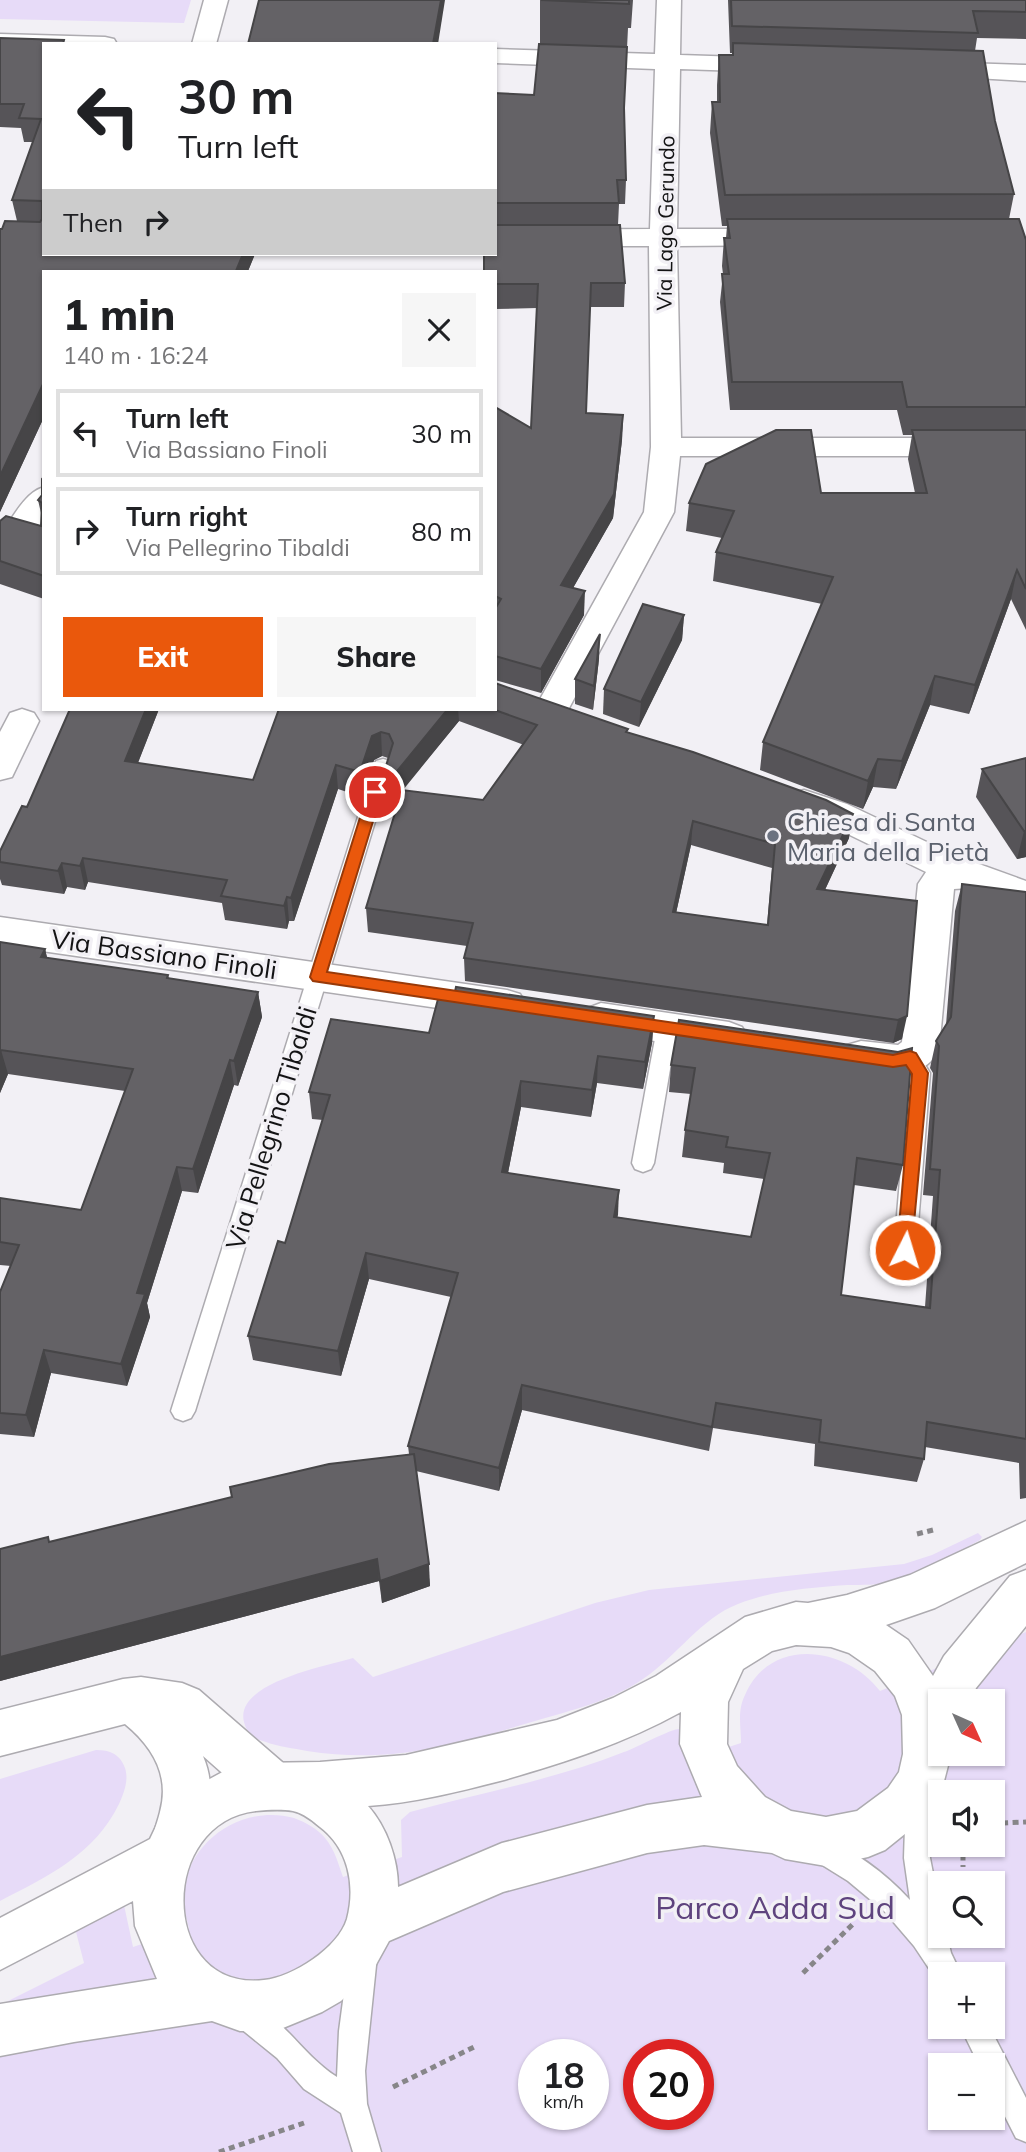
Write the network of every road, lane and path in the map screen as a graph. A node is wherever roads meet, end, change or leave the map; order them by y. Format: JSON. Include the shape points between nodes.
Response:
{"nodes":[{"id":1,"x":216,"y":0,"type":"edge"},
{"id":2,"x":669,"y":0,"type":"edge"},
{"id":3,"x":0,"y":41,"type":"edge"},
{"id":4,"x":42,"y":42,"type":"edge"},
{"id":5,"x":205,"y":42,"type":"edge"},
{"id":6,"x":497,"y":56,"type":"edge"},
{"id":7,"x":668,"y":62,"type":"junction"},
{"id":8,"x":792,"y":66,"type":"edge"},
{"id":9,"x":916,"y":70,"type":"edge"},
{"id":10,"x":1026,"y":74,"type":"edge"},
{"id":11,"x":807,"y":237,"type":"edge"},
{"id":12,"x":497,"y":238,"type":"edge"},
{"id":13,"x":663,"y":238,"type":"junction"},
{"id":14,"x":666,"y":447,"type":"junction"},
{"id":15,"x":1026,"y":447,"type":"edge"},
{"id":16,"x":42,"y":500,"type":"edge"},
{"id":17,"x":21,"y":530,"type":"edge"},
{"id":18,"x":517,"y":700,"type":"edge"},
{"id":19,"x":22,"y":721,"type":"dead end"},
{"id":20,"x":383,"y":766,"type":"edge"},
{"id":21,"x":0,"y":768,"type":"edge"},
{"id":22,"x":771,"y":790,"type":"edge"},
{"id":23,"x":969,"y":875,"type":"junction"},
{"id":24,"x":1026,"y":895,"type":"edge"},
{"id":25,"x":0,"y":931,"type":"edge"},
{"id":26,"x":318,"y":977,"type":"junction"},
{"id":27,"x":667,"y":1028,"type":"junction"},
{"id":28,"x":760,"y":1041,"type":"edge"},
{"id":29,"x":827,"y":1051,"type":"edge"},
{"id":30,"x":910,"y":1058,"type":"junction"},
{"id":31,"x":643,"y":1163,"type":"dead end"},
{"id":32,"x":905,"y":1250,"type":"dead end"},
{"id":33,"x":183,"y":1411,"type":"dead end"},
{"id":34,"x":1026,"y":1541,"type":"edge"},
{"id":35,"x":1026,"y":1591,"type":"edge"},
{"id":36,"x":806,"y":1621,"type":"junction"},
{"id":37,"x":726,"y":1656,"type":"junction"},
{"id":38,"x":951,"y":1689,"type":"edge"},
{"id":39,"x":123,"y":1701,"type":"junction"},
{"id":40,"x":928,"y":1704,"type":"edge"},
{"id":41,"x":0,"y":1733,"type":"edge"},
{"id":42,"x":928,"y":1753,"type":"edge"},
{"id":43,"x":919,"y":1783,"type":"junction"},
{"id":44,"x":283,"y":1786,"type":"junction"},
{"id":45,"x":1026,"y":1822,"type":"edge"},
{"id":46,"x":1005,"y":1823,"type":"edge"},
{"id":47,"x":788,"y":1834,"type":"junction"},
{"id":48,"x":170,"y":1847,"type":"junction"},
{"id":49,"x":853,"y":1924,"type":"dead end"},
{"id":50,"x":368,"y":1929,"type":"junction"},
{"id":51,"x":0,"y":1945,"type":"edge"},
{"id":52,"x":940,"y":1962,"type":"edge"},
{"id":53,"x":943,"y":1962,"type":"edge"},
{"id":54,"x":803,"y":1973,"type":"dead end"},
{"id":55,"x":221,"y":1999,"type":"junction"},
{"id":56,"x":0,"y":2031,"type":"edge"},
{"id":57,"x":981,"y":2039,"type":"edge"},
{"id":58,"x":474,"y":2047,"type":"dead end"},
{"id":59,"x":396,"y":2085,"type":"dead end"},
{"id":60,"x":353,"y":2104,"type":"junction"},
{"id":61,"x":1026,"y":2128,"type":"edge"},
{"id":62,"x":283,"y":2132,"type":"dead end"},
{"id":63,"x":219,"y":2152,"type":"edge"},
{"id":64,"x":367,"y":2152,"type":"edge"}],
"edges":[{"from":1,"to":5,"type":"street"},
{"from":2,"to":7,"type":"street","name":"Via Lago Gerundo"},
{"from":3,"to":4,"type":"street"},
{"from":6,"to":7,"type":"street"},
{"from":7,"to":8,"type":"street"},
{"from":7,"to":13,"type":"street","name":"Via Lago Gerundo"},
{"from":9,"to":10,"type":"street"},
{"from":11,"to":13,"type":"street"},
{"from":12,"to":13,"type":"street"},
{"from":13,"to":14,"type":"street","name":"Via Lago Gerundo"},
{"from":14,"to":15,"type":"street"},
{"from":14,"to":18,"type":"street","name":"Via Lago Gerundo","via":[[659,512],[564,715]]},
{"from":16,"to":17,"type":"street"},
{"from":19,"to":21,"type":"street"},
{"from":20,"to":26,"type":"lane","name":"Via Pellegrino Tibaldi"},
{"from":22,"to":23,"type":"street","via":[[835,813]]},
{"from":23,"to":24,"type":"street"},
{"from":23,"to":30,"type":"street","via":[[946,875],[936,884],[923,1044]]},
{"from":25,"to":26,"type":"street","name":"Via Bassiano Finoli"},
{"from":26,"to":27,"type":"street","name":"Via Bassiano Finoli"},
{"from":26,"to":33,"type":"lane","name":"Via Pellegrino Tibaldi"},
{"from":27,"to":28,"type":"street","name":"Via Bassiano Finoli"},
{"from":27,"to":31,"type":"lane"},
{"from":29,"to":30,"type":"street","via":[[893,1061]]},
{"from":30,"to":32,"type":"lane","via":[[920,1073]]},
{"from":34,"to":36,"type":"street","via":[[919,1593],[847,1616]]},
{"from":35,"to":38,"type":"street"},
{"from":36,"to":37,"type":"street","via":[[761,1630]]},
{"from":36,"to":40,"type":"street","via":[[829,1623],[872,1640],[891,1656]]},
{"from":37,"to":44,"type":"street","via":[[651,1701],[565,1740],[390,1781]]},
{"from":37,"to":47,"type":"street","via":[[704,1694],[702,1739],[708,1762],[734,1802],[754,1818]]},
{"from":39,"to":41,"type":"street"},
{"from":39,"to":44,"type":"street","via":[[141,1699],[182,1706]]},
{"from":39,"to":48,"type":"street","via":[[142,1708],[156,1722],[182,1765],[188,1786],[186,1811]]},
{"from":42,"to":43,"type":"street"},
{"from":43,"to":47,"type":"street","via":[[907,1803],[871,1831],[824,1841]]},
{"from":43,"to":53,"type":"lane","via":[[917,1858]]},
{"from":44,"to":48,"type":"street","via":[[228,1793],[191,1819]]},
{"from":44,"to":50,"type":"street","via":[[315,1794],[334,1805],[363,1838],[374,1881]]},
{"from":45,"to":46,"type":"path"},
{"from":47,"to":50,"type":"street","via":[[704,1821],[648,1829],[502,1868]]},
{"from":47,"to":52,"type":"lane","via":[[834,1856],[865,1878],[921,1935]]},
{"from":48,"to":51,"type":"street"},
{"from":48,"to":55,"type":"street","via":[[156,1904],[165,1948],[193,1983]]},
{"from":49,"to":54,"type":"path"},
{"from":50,"to":55,"type":"street","via":[[338,1971],[304,1996],[269,2005]]},
{"from":50,"to":60,"type":"lane","via":[[358,1989]]},
{"from":55,"to":56,"type":"street","via":[[74,2016]]},
{"from":55,"to":60,"type":"lane","via":[[259,2023],[314,2079]]},
{"from":57,"to":61,"type":"lane"},
{"from":58,"to":59,"type":"path"},
{"from":60,"to":64,"type":"lane"},
{"from":62,"to":63,"type":"path"}]}
